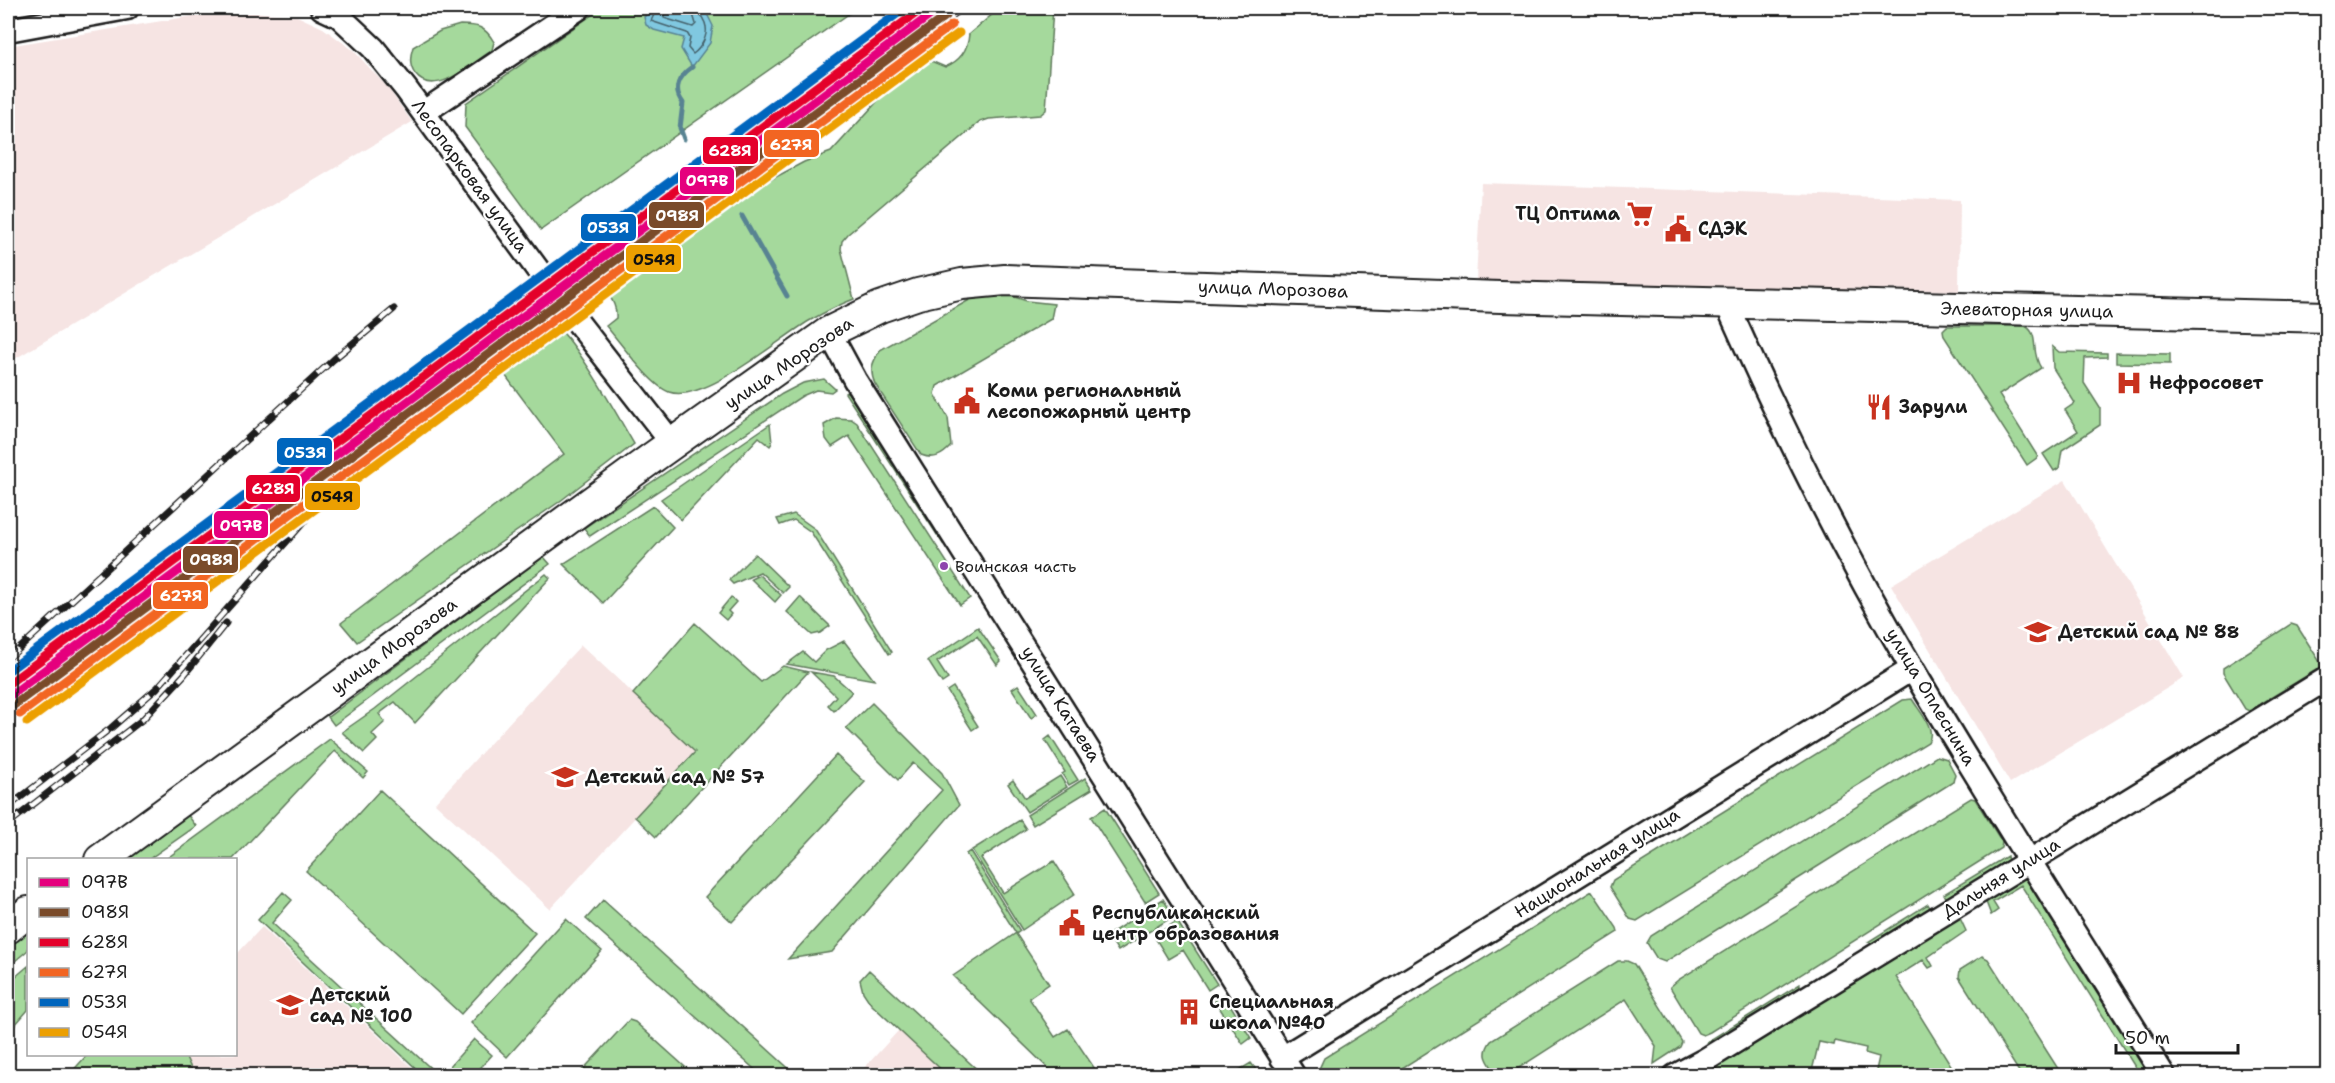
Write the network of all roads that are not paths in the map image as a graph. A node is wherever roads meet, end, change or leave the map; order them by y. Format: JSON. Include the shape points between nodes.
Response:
{"nodes":[{"id":1,"x":128,"y":8,"type":"edge"},
{"id":2,"x":322,"y":8,"type":"edge"},
{"id":3,"x":579,"y":8,"type":"edge"},
{"id":4,"x":8,"y":30,"type":"edge"},
{"id":5,"x":424,"y":112,"type":"junction"},
{"id":6,"x":1726,"y":302,"type":"junction"},
{"id":7,"x":2328,"y":317,"type":"edge"},
{"id":8,"x":829,"y":332,"type":"junction"},
{"id":9,"x":672,"y":443,"type":"junction"},
{"id":10,"x":1912,"y":669,"type":"junction"},
{"id":11,"x":2328,"y":678,"type":"edge"},
{"id":12,"x":103,"y":858,"type":"edge"},
{"id":13,"x":2029,"y":860,"type":"junction"},
{"id":14,"x":27,"y":913,"type":"edge"},
{"id":15,"x":8,"y":928,"type":"edge"},
{"id":16,"x":1288,"y":1067,"type":"edge"},
{"id":17,"x":1674,"y":1076,"type":"edge"},
{"id":18,"x":2164,"y":1076,"type":"edge"}],
"edges":[{"from":1,"to":4,"type":"street"},
{"from":2,"to":5,"type":"street","name":"Лесопарковая улица","via":[[339,16],[373,48]]},
{"from":3,"to":5,"type":"street"},
{"from":5,"to":9,"type":"street","name":"Лесопарковая улица","via":[[554,292]]},
{"from":6,"to":7,"type":"main road","name":"Элеваторная улица"},
{"from":6,"to":8,"type":"main road","name":"улица Морозова","via":[[995,280],[918,294]]},
{"from":6,"to":10,"type":"street","name":"улица Оплеснина","via":[[1792,444]]},
{"from":8,"to":9,"type":"main road","name":"улица Морозова"},
{"from":8,"to":16,"type":"street","name":"улица Катаева","via":[[861,390]]},
{"from":9,"to":12,"type":"main road","name":"улица Морозова"},
{"from":10,"to":13,"type":"street","name":"улица Оплеснина"},
{"from":10,"to":16,"type":"street","name":"Национальная улица"},
{"from":11,"to":13,"type":"street","name":"Дальняя улица"},
{"from":13,"to":17,"type":"street","name":"Дальняя улица"},
{"from":13,"to":18,"type":"street","name":"улица Оплеснина"},
{"from":14,"to":15,"type":"main road"}]}
